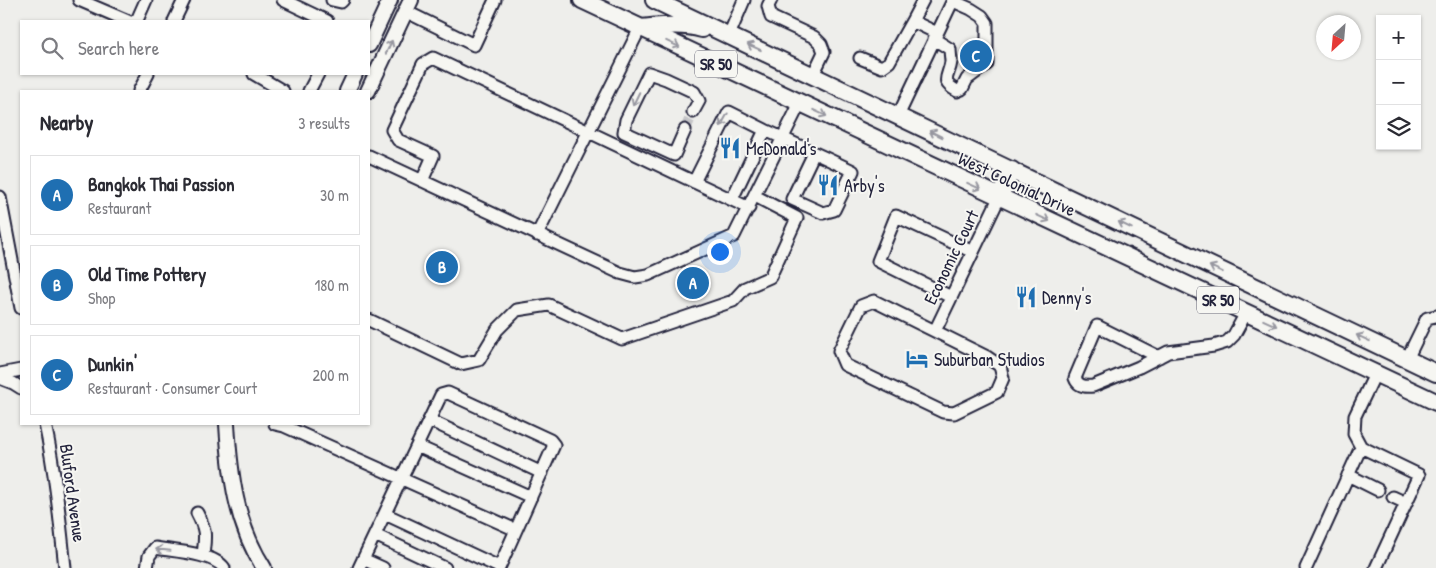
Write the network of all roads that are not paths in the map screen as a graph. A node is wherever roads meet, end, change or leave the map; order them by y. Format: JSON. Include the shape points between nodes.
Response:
{"nodes":[{"id":1,"x":79,"y":0,"type":"edge"},
{"id":2,"x":146,"y":0,"type":"edge"},
{"id":3,"x":184,"y":0,"type":"edge"},
{"id":4,"x":283,"y":0,"type":"edge"},
{"id":5,"x":332,"y":0,"type":"edge"},
{"id":6,"x":343,"y":0,"type":"edge"},
{"id":7,"x":390,"y":0,"type":"edge"},
{"id":8,"x":495,"y":0,"type":"edge"},
{"id":9,"x":582,"y":0,"type":"edge"},
{"id":10,"x":654,"y":0,"type":"edge"},
{"id":11,"x":744,"y":0,"type":"edge"},
{"id":12,"x":771,"y":0,"type":"edge"},
{"id":13,"x":923,"y":0,"type":"edge"},
{"id":14,"x":953,"y":0,"type":"edge"},
{"id":15,"x":408,"y":6,"type":"edge"},
{"id":16,"x":126,"y":20,"type":"edge"},
{"id":17,"x":136,"y":20,"type":"edge"},
{"id":18,"x":174,"y":20,"type":"edge"},
{"id":19,"x":325,"y":20,"type":"edge"},
{"id":20,"x":912,"y":21,"type":"junction"},
{"id":21,"x":640,"y":28,"type":"junction"},
{"id":22,"x":729,"y":35,"type":"junction"},
{"id":23,"x":936,"y":36,"type":"junction"},
{"id":24,"x":370,"y":41,"type":"edge"},
{"id":25,"x":860,"y":58,"type":"dead end"},
{"id":26,"x":147,"y":75,"type":"edge"},
{"id":27,"x":256,"y":75,"type":"edge"},
{"id":28,"x":318,"y":75,"type":"edge"},
{"id":29,"x":355,"y":75,"type":"edge"},
{"id":30,"x":813,"y":75,"type":"junction"},
{"id":31,"x":140,"y":90,"type":"edge"},
{"id":32,"x":281,"y":90,"type":"edge"},
{"id":33,"x":310,"y":90,"type":"edge"},
{"id":34,"x":347,"y":90,"type":"edge"},
{"id":35,"x":368,"y":90,"type":"edge"},
{"id":36,"x":800,"y":103,"type":"junction"},
{"id":37,"x":693,"y":112,"type":"tunnel mouth"},
{"id":38,"x":898,"y":116,"type":"junction"},
{"id":39,"x":686,"y":130,"type":"tunnel mouth"},
{"id":40,"x":764,"y":130,"type":"junction"},
{"id":41,"x":588,"y":131,"type":"junction"},
{"id":42,"x":624,"y":132,"type":"junction"},
{"id":43,"x":783,"y":138,"type":"junction"},
{"id":44,"x":618,"y":145,"type":"junction"},
{"id":45,"x":814,"y":153,"type":"junction"},
{"id":46,"x":370,"y":158,"type":"edge"},
{"id":47,"x":1012,"y":170,"type":"junction"},
{"id":48,"x":422,"y":181,"type":"junction"},
{"id":49,"x":694,"y":182,"type":"junction"},
{"id":50,"x":755,"y":196,"type":"junction"},
{"id":51,"x":0,"y":197,"type":"edge"},
{"id":52,"x":999,"y":198,"type":"junction"},
{"id":53,"x":732,"y":199,"type":"junction"},
{"id":54,"x":808,"y":206,"type":"junction"},
{"id":55,"x":749,"y":208,"type":"junction"},
{"id":56,"x":797,"y":218,"type":"junction"},
{"id":57,"x":537,"y":235,"type":"junction"},
{"id":58,"x":973,"y":252,"type":"junction"},
{"id":59,"x":951,"y":297,"type":"junction"},
{"id":60,"x":20,"y":303,"type":"edge"},
{"id":61,"x":1246,"y":313,"type":"junction"},
{"id":62,"x":1436,"y":316,"type":"edge"},
{"id":63,"x":370,"y":320,"type":"edge"},
{"id":64,"x":934,"y":331,"type":"junction"},
{"id":65,"x":1159,"y":357,"type":"junction"},
{"id":66,"x":1407,"y":359,"type":"junction"},
{"id":67,"x":20,"y":370,"type":"edge"},
{"id":68,"x":1436,"y":372,"type":"edge"},
{"id":69,"x":1374,"y":374,"type":"junction"},
{"id":70,"x":0,"y":376,"type":"edge"},
{"id":71,"x":20,"y":387,"type":"edge"},
{"id":72,"x":1436,"y":402,"type":"edge"},
{"id":73,"x":429,"y":420,"type":"junction"},
{"id":74,"x":44,"y":425,"type":"edge"},
{"id":75,"x":227,"y":425,"type":"edge"},
{"id":76,"x":280,"y":425,"type":"edge"},
{"id":77,"x":417,"y":446,"type":"junction"},
{"id":78,"x":1361,"y":447,"type":"junction"},
{"id":79,"x":542,"y":473,"type":"junction"},
{"id":80,"x":1348,"y":475,"type":"junction"},
{"id":81,"x":402,"y":478,"type":"junction"},
{"id":82,"x":1378,"y":490,"type":"dead end"},
{"id":83,"x":531,"y":497,"type":"junction"},
{"id":84,"x":1393,"y":497,"type":"dead end"},
{"id":85,"x":1406,"y":503,"type":"junction"},
{"id":86,"x":198,"y":513,"type":"dead end"},
{"id":87,"x":385,"y":514,"type":"junction"},
{"id":88,"x":516,"y":530,"type":"junction"},
{"id":89,"x":375,"y":535,"type":"junction"},
{"id":90,"x":203,"y":556,"type":"junction"},
{"id":91,"x":361,"y":563,"type":"edge"},
{"id":92,"x":65,"y":568,"type":"edge"},
{"id":93,"x":147,"y":568,"type":"edge"},
{"id":94,"x":224,"y":568,"type":"edge"},
{"id":95,"x":264,"y":568,"type":"edge"},
{"id":96,"x":383,"y":568,"type":"edge"},
{"id":97,"x":446,"y":568,"type":"edge"},
{"id":98,"x":499,"y":568,"type":"edge"},
{"id":99,"x":1306,"y":568,"type":"edge"},
{"id":100,"x":1376,"y":568,"type":"edge"}],
"edges":[{"from":1,"to":16,"type":"street"},
{"from":2,"to":17,"type":"street"},
{"from":3,"to":18,"type":"street"},
{"from":4,"to":19,"type":"street"},
{"from":5,"to":6,"type":"street"},
{"from":7,"to":24,"type":"main road"},
{"from":8,"to":15,"type":"street","via":[[474,45]]},
{"from":9,"to":21,"type":"highway","name":"West Colonial Drive","number":"SR 50"},
{"from":10,"to":22,"type":"highway","name":"West Colonial Drive","number":"SR 50"},
{"from":11,"to":22,"type":"street"},
{"from":12,"to":30,"type":"street","via":[[768,6],[771,17],[814,37],[821,44],[824,52]]},
{"from":13,"to":20,"type":"street"},
{"from":14,"to":23,"type":"street"},
{"from":14,"to":23,"type":"street","via":[[987,22],[988,64],[967,79],[962,89],[949,86],[946,82],[951,62],[950,49]]},
{"from":35,"to":15,"type":"main road","one_way":true},
{"from":20,"to":23,"type":"street"},
{"from":20,"to":25,"type":"street","via":[[890,62],[882,67]]},
{"from":21,"to":22,"type":"highway","via":[[691,26]]},
{"from":21,"to":36,"type":"highway","name":"West Colonial Drive","number":"SR 50","one_way":true},
{"from":21,"to":41,"type":"street"},
{"from":30,"to":22,"type":"highway","name":"West Colonial Drive","number":"SR 50","one_way":true},
{"from":23,"to":38,"type":"street"},
{"from":26,"to":31,"type":"street"},
{"from":27,"to":32,"type":"street"},
{"from":28,"to":33,"type":"street"},
{"from":29,"to":34,"type":"main road"},
{"from":30,"to":38,"type":"highway","name":"West Colonial Drive","number":"SR 50"},
{"from":36,"to":43,"type":"street"},
{"from":36,"to":52,"type":"highway","name":"West Colonial Drive","number":"SR 50","one_way":true},
{"from":37,"to":42,"type":"street","one_way":true,"via":[[699,101],[694,92],[649,73],[626,120]]},
{"from":47,"to":38,"type":"highway","name":"West Colonial Drive","number":"SR 50","one_way":true},
{"from":39,"to":42,"type":"street","via":[[674,155]]},
{"from":40,"to":43,"type":"street"},
{"from":40,"to":49,"type":"street","one_way":true,"via":[[728,112]]},
{"from":40,"to":53,"type":"street"},
{"from":41,"to":44,"type":"street"},
{"from":41,"to":48,"type":"street","via":[[433,58],[423,64],[392,130],[398,140],[433,156]]},
{"from":41,"to":57,"type":"street"},
{"from":42,"to":44,"type":"street"},
{"from":43,"to":45,"type":"street"},
{"from":43,"to":50,"type":"street"},
{"from":44,"to":49,"type":"street"},
{"from":45,"to":54,"type":"street","via":[[792,199]]},
{"from":45,"to":54,"type":"street","via":[[853,171],[834,210],[822,213]]},
{"from":46,"to":48,"type":"street"},
{"from":47,"to":52,"type":"highway"},
{"from":66,"to":47,"type":"highway","name":"West Colonial Drive","number":"SR 50","one_way":true},
{"from":48,"to":57,"type":"street"},
{"from":49,"to":53,"type":"street"},
{"from":50,"to":55,"type":"street"},
{"from":50,"to":56,"type":"street"},
{"from":51,"to":60,"type":"street"},
{"from":52,"to":58,"type":"street","name":"Economic Court"},
{"from":52,"to":61,"type":"highway","name":"West Colonial Drive","number":"SR 50","one_way":true},
{"from":53,"to":55,"type":"street"},
{"from":54,"to":56,"type":"street"},
{"from":55,"to":57,"type":"street","via":[[734,236],[648,275],[635,277]]},
{"from":56,"to":63,"type":"street","via":[[770,277],[745,288],[733,301],[622,339],[549,305],[517,310],[497,330],[479,360],[461,364]]},
{"from":58,"to":59,"type":"street","name":"Economic Court"},
{"from":58,"to":59,"type":"street","via":[[896,216],[878,261]]},
{"from":59,"to":64,"type":"street","name":"Economic Court"},
{"from":61,"to":65,"type":"street","via":[[1227,342],[1168,352]]},
{"from":61,"to":69,"type":"highway","name":"West Colonial Drive","number":"SR 50","one_way":true},
{"from":62,"to":66,"type":"street","via":[[1427,318]]},
{"from":64,"to":64,"type":"street","via":[[1000,366],[1003,378],[997,392],[954,412],[943,412],[845,365],[839,351],[861,306],[874,301]]},
{"from":65,"to":65,"type":"street","via":[[1093,386],[1081,385],[1075,378],[1097,326]]},
{"from":66,"to":68,"type":"highway","name":"West Colonial Drive","number":"SR 50"},
{"from":67,"to":70,"type":"street"},
{"from":69,"to":72,"type":"highway","name":"West Colonial Drive","number":"SR 50"},
{"from":69,"to":78,"type":"street","via":[[1354,416],[1354,434]]},
{"from":70,"to":71,"type":"street"},
{"from":73,"to":77,"type":"street"},
{"from":73,"to":79,"type":"street"},
{"from":73,"to":79,"type":"street","via":[[441,395],[448,393],[550,440],[554,446]]},
{"from":74,"to":92,"type":"street","name":"Bluford Avenue","via":[[51,454]]},
{"from":75,"to":95,"type":"main road","via":[[238,509]]},
{"from":76,"to":81,"type":"street"},
{"from":77,"to":81,"type":"street"},
{"from":77,"to":83,"type":"street"},
{"from":78,"to":80,"type":"street"},
{"from":78,"to":85,"type":"street","via":[[1419,475]]},
{"from":79,"to":83,"type":"street"},
{"from":80,"to":82,"type":"street"},
{"from":80,"to":99,"type":"street"},
{"from":81,"to":87,"type":"street"},
{"from":81,"to":88,"type":"street"},
{"from":83,"to":88,"type":"street"},
{"from":84,"to":85,"type":"street"},
{"from":85,"to":100,"type":"street"},
{"from":86,"to":90,"type":"street","via":[[206,534]]},
{"from":87,"to":89,"type":"street"},
{"from":87,"to":98,"type":"street"},
{"from":88,"to":98,"type":"street"},
{"from":89,"to":91,"type":"street"},
{"from":89,"to":97,"type":"street"},
{"from":90,"to":93,"type":"street","one_way":true,"via":[[156,548],[149,556]]},
{"from":90,"to":94,"type":"street"},
{"from":91,"to":96,"type":"street"}]}
